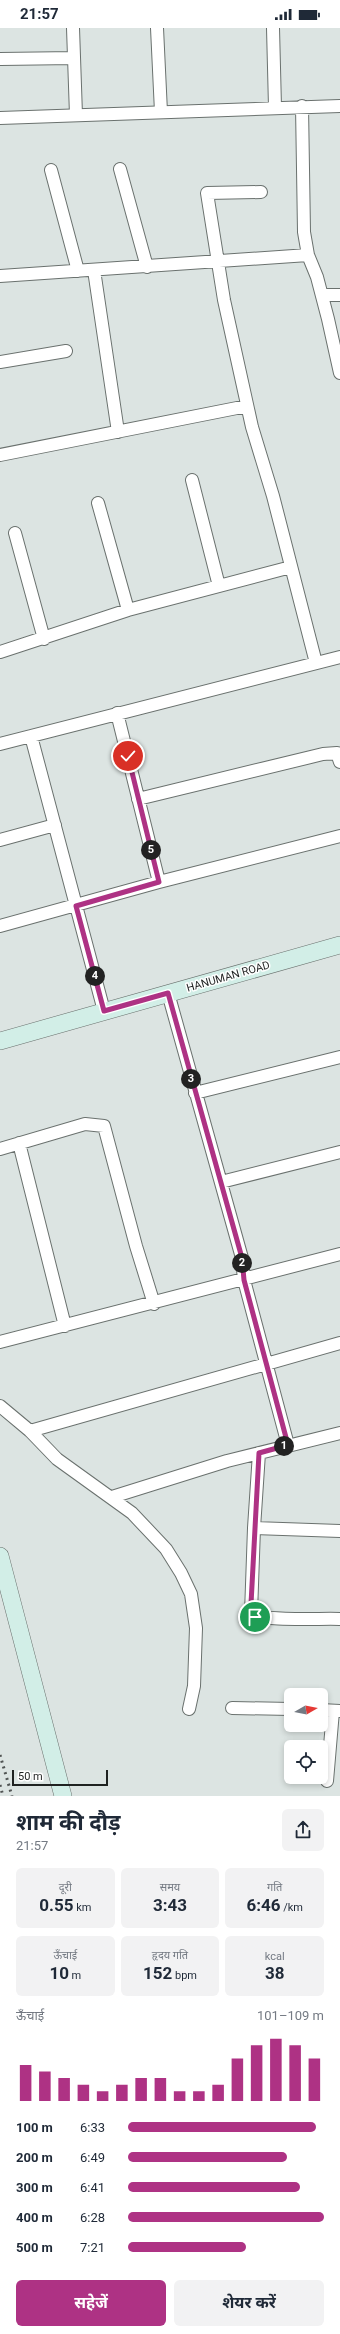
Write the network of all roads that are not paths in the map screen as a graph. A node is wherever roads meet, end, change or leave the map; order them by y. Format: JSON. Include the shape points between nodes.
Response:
{"nodes":[{"id":1,"x":73,"y":28,"type":"edge"},
{"id":2,"x":157,"y":28,"type":"edge"},
{"id":3,"x":273,"y":28,"type":"edge"},
{"id":4,"x":74,"y":58,"type":"junction"},
{"id":5,"x":0,"y":59,"type":"edge"},
{"id":6,"x":302,"y":106,"type":"junction"},
{"id":7,"x":340,"y":106,"type":"edge"},
{"id":8,"x":275,"y":107,"type":"junction"},
{"id":9,"x":161,"y":112,"type":"junction"},
{"id":10,"x":76,"y":115,"type":"junction"},
{"id":11,"x":0,"y":118,"type":"edge"},
{"id":12,"x":120,"y":169,"type":"dead end"},
{"id":13,"x":51,"y":170,"type":"dead end"},
{"id":14,"x":261,"y":192,"type":"dead end"},
{"id":15,"x":308,"y":255,"type":"junction"},
{"id":16,"x":219,"y":262,"type":"junction"},
{"id":17,"x":147,"y":267,"type":"junction"},
{"id":18,"x":94,"y":270,"type":"junction"},
{"id":19,"x":78,"y":271,"type":"junction"},
{"id":20,"x":1,"y":273,"type":"edge"},
{"id":21,"x":322,"y":295,"type":"junction"},
{"id":22,"x":340,"y":295,"type":"edge"},
{"id":23,"x":66,"y":351,"type":"dead end"},
{"id":24,"x":0,"y":362,"type":"edge"},
{"id":25,"x":340,"y":373,"type":"edge"},
{"id":26,"x":247,"y":406,"type":"junction"},
{"id":27,"x":118,"y":432,"type":"junction"},
{"id":28,"x":0,"y":455,"type":"edge"},
{"id":29,"x":192,"y":480,"type":"dead end"},
{"id":30,"x":98,"y":503,"type":"dead end"},
{"id":31,"x":15,"y":533,"type":"dead end"},
{"id":32,"x":291,"y":567,"type":"junction"},
{"id":33,"x":219,"y":586,"type":"junction"},
{"id":34,"x":128,"y":610,"type":"junction"},
{"id":35,"x":44,"y":639,"type":"junction"},
{"id":36,"x":0,"y":652,"type":"edge"},
{"id":37,"x":340,"y":657,"type":"edge"},
{"id":38,"x":316,"y":663,"type":"junction"},
{"id":39,"x":117,"y":713,"type":"junction"},
{"id":40,"x":31,"y":736,"type":"junction"},
{"id":41,"x":0,"y":744,"type":"edge"},
{"id":42,"x":340,"y":762,"type":"edge"},
{"id":43,"x":138,"y":799,"type":"junction"},
{"id":44,"x":55,"y":825,"type":"junction"},
{"id":45,"x":340,"y":836,"type":"edge"},
{"id":46,"x":0,"y":840,"type":"edge"},
{"id":47,"x":159,"y":882,"type":"junction"},
{"id":48,"x":76,"y":906,"type":"junction"},
{"id":49,"x":0,"y":926,"type":"edge"},
{"id":50,"x":340,"y":945,"type":"edge"},
{"id":51,"x":168,"y":993,"type":"junction"},
{"id":52,"x":104,"y":1011,"type":"junction"},
{"id":53,"x":0,"y":1041,"type":"edge"},
{"id":54,"x":340,"y":1057,"type":"edge"},
{"id":55,"x":195,"y":1093,"type":"junction"},
{"id":56,"x":19,"y":1143,"type":"junction"},
{"id":57,"x":0,"y":1149,"type":"edge"},
{"id":58,"x":340,"y":1152,"type":"edge"},
{"id":59,"x":221,"y":1182,"type":"junction"},
{"id":60,"x":340,"y":1254,"type":"edge"},
{"id":61,"x":244,"y":1280,"type":"junction"},
{"id":62,"x":154,"y":1304,"type":"junction"},
{"id":63,"x":66,"y":1326,"type":"junction"},
{"id":64,"x":0,"y":1342,"type":"edge"},
{"id":65,"x":340,"y":1343,"type":"edge"},
{"id":66,"x":267,"y":1362,"type":"junction"},
{"id":67,"x":0,"y":1406,"type":"edge"},
{"id":68,"x":30,"y":1431,"type":"junction"},
{"id":69,"x":340,"y":1434,"type":"edge"},
{"id":70,"x":288,"y":1445,"type":"junction"},
{"id":71,"x":259,"y":1453,"type":"junction"},
{"id":72,"x":112,"y":1497,"type":"junction"},
{"id":73,"x":254,"y":1528,"type":"junction"},
{"id":74,"x":340,"y":1531,"type":"edge"},
{"id":75,"x":0,"y":1556,"type":"edge"},
{"id":76,"x":340,"y":1618,"type":"edge"},
{"id":77,"x":232,"y":1708,"type":"dead end"},
{"id":78,"x":189,"y":1709,"type":"dead end"},
{"id":79,"x":284,"y":1710,"type":"edge"},
{"id":80,"x":331,"y":1711,"type":"edge"},
{"id":81,"x":328,"y":1764,"type":"edge"},
{"id":82,"x":63,"y":1796,"type":"edge"}],
"edges":[{"from":1,"to":4,"type":"street"},
{"from":2,"to":9,"type":"street"},
{"from":3,"to":8,"type":"street"},
{"from":4,"to":5,"type":"street"},
{"from":4,"to":10,"type":"street"},
{"from":6,"to":7,"type":"street"},
{"from":6,"to":8,"type":"street"},
{"from":6,"to":15,"type":"street","via":[[304,232]]},
{"from":8,"to":9,"type":"street"},
{"from":9,"to":10,"type":"street"},
{"from":10,"to":11,"type":"street"},
{"from":12,"to":17,"type":"street"},
{"from":13,"to":19,"type":"street"},
{"from":14,"to":16,"type":"street","via":[[207,193]]},
{"from":15,"to":16,"type":"street"},
{"from":15,"to":21,"type":"street"},
{"from":16,"to":17,"type":"street"},
{"from":16,"to":26,"type":"street","via":[[224,300]]},
{"from":17,"to":18,"type":"street"},
{"from":18,"to":19,"type":"street"},
{"from":18,"to":27,"type":"street"},
{"from":19,"to":20,"type":"street"},
{"from":21,"to":22,"type":"street"},
{"from":21,"to":25,"type":"street"},
{"from":23,"to":24,"type":"street"},
{"from":26,"to":27,"type":"street"},
{"from":26,"to":32,"type":"street"},
{"from":27,"to":28,"type":"street"},
{"from":29,"to":33,"type":"street"},
{"from":30,"to":34,"type":"street"},
{"from":31,"to":35,"type":"street"},
{"from":32,"to":33,"type":"street"},
{"from":32,"to":38,"type":"street"},
{"from":33,"to":34,"type":"street"},
{"from":34,"to":35,"type":"street"},
{"from":35,"to":36,"type":"street"},
{"from":37,"to":38,"type":"street"},
{"from":38,"to":39,"type":"street"},
{"from":39,"to":40,"type":"street"},
{"from":39,"to":43,"type":"street"},
{"from":40,"to":41,"type":"street"},
{"from":40,"to":44,"type":"street"},
{"from":42,"to":43,"type":"street","via":[[337,753],[323,754]]},
{"from":43,"to":47,"type":"street"},
{"from":44,"to":46,"type":"street"},
{"from":44,"to":48,"type":"street"},
{"from":45,"to":47,"type":"street"},
{"from":47,"to":48,"type":"street"},
{"from":48,"to":49,"type":"street"},
{"from":48,"to":52,"type":"street"},
{"from":50,"to":51,"type":"street","name":"HANUMAN ROAD"},
{"from":51,"to":52,"type":"street","name":"HANUMAN ROAD"},
{"from":51,"to":55,"type":"street"},
{"from":52,"to":53,"type":"street","name":"HANUMAN ROAD"},
{"from":54,"to":55,"type":"street"},
{"from":55,"to":59,"type":"street"},
{"from":56,"to":57,"type":"street"},
{"from":56,"to":62,"type":"street","via":[[85,1124],[104,1126]]},
{"from":56,"to":63,"type":"street"},
{"from":58,"to":59,"type":"street"},
{"from":59,"to":61,"type":"street","via":[[242,1258]]},
{"from":60,"to":61,"type":"street"},
{"from":61,"to":62,"type":"street"},
{"from":61,"to":66,"type":"street"},
{"from":62,"to":63,"type":"street"},
{"from":63,"to":64,"type":"street"},
{"from":65,"to":66,"type":"street"},
{"from":66,"to":68,"type":"street"},
{"from":66,"to":70,"type":"street"},
{"from":67,"to":68,"type":"street"},
{"from":68,"to":72,"type":"street","via":[[57,1459]]},
{"from":69,"to":70,"type":"street"},
{"from":70,"to":71,"type":"street"},
{"from":71,"to":72,"type":"street"},
{"from":71,"to":73,"type":"street"},
{"from":72,"to":78,"type":"street","via":[[132,1513],[166,1549],[191,1594],[196,1628],[194,1686]]},
{"from":73,"to":74,"type":"street"},
{"from":73,"to":76,"type":"street","via":[[251,1613],[255,1617],[268,1618]]},
{"from":75,"to":82,"type":"street"},
{"from":77,"to":79,"type":"street"},
{"from":80,"to":81,"type":"street"}]}
